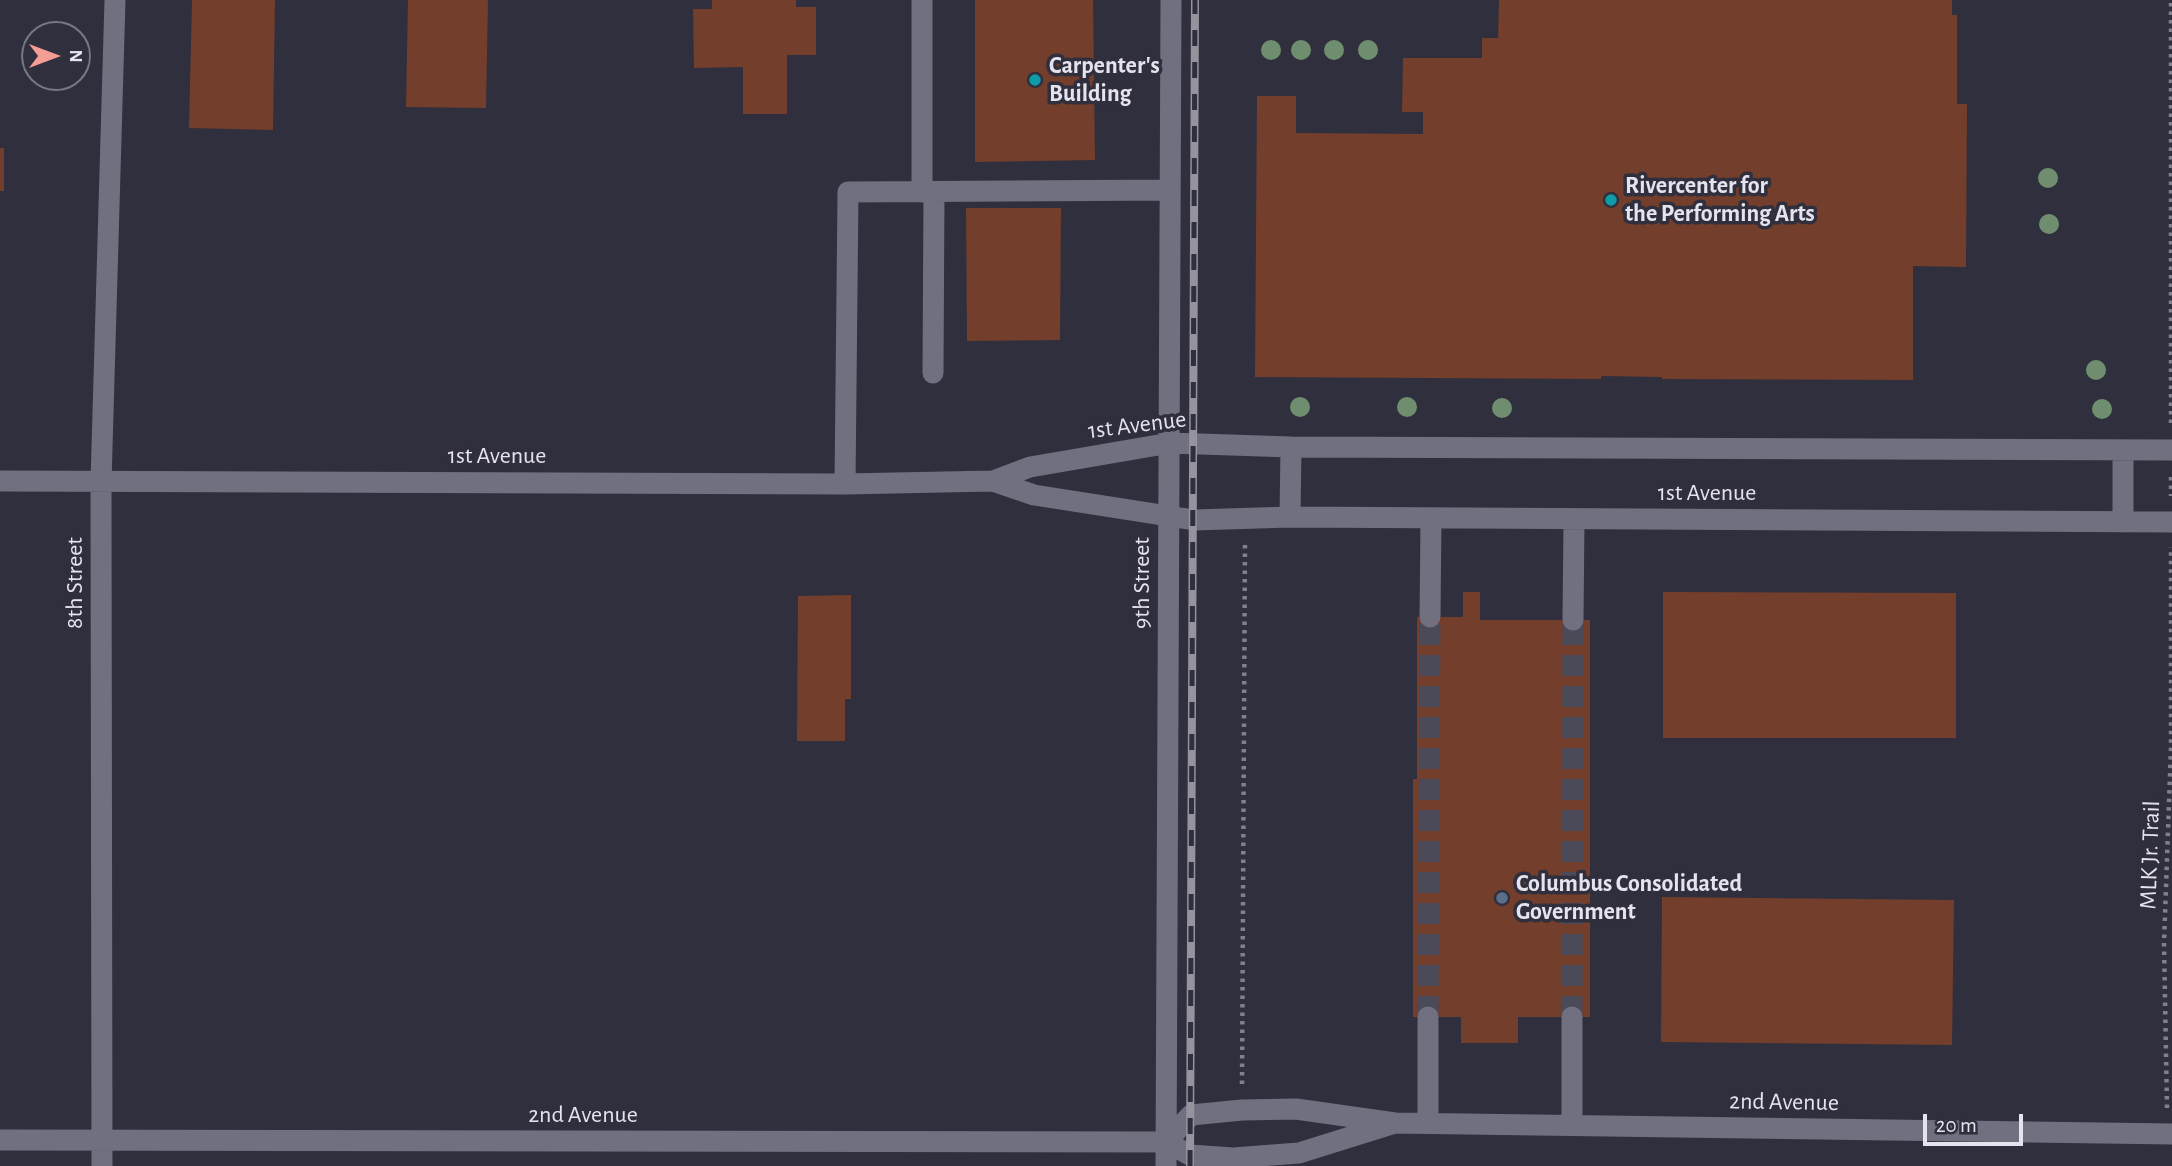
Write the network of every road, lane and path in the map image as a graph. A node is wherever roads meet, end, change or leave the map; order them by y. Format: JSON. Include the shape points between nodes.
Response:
{"nodes":[{"id":1,"x":115,"y":0,"type":"edge"},
{"id":2,"x":922,"y":0,"type":"edge"},
{"id":3,"x":1171,"y":0,"type":"edge"},
{"id":4,"x":2171,"y":0,"type":"edge"},
{"id":5,"x":1170,"y":190,"type":"junction"},
{"id":6,"x":928,"y":192,"type":"junction"},
{"id":7,"x":933,"y":373,"type":"dead end"},
{"id":8,"x":1170,"y":443,"type":"junction"},
{"id":9,"x":1291,"y":447,"type":"junction"},
{"id":10,"x":2123,"y":450,"type":"junction"},
{"id":11,"x":2171,"y":450,"type":"edge"},
{"id":12,"x":0,"y":481,"type":"edge"},
{"id":13,"x":993,"y":481,"type":"junction"},
{"id":14,"x":101,"y":482,"type":"junction"},
{"id":15,"x":845,"y":484,"type":"junction"},
{"id":16,"x":1290,"y":517,"type":"junction"},
{"id":17,"x":1168,"y":518,"type":"junction"},
{"id":18,"x":1245,"y":518,"type":"junction"},
{"id":19,"x":1431,"y":518,"type":"junction"},
{"id":20,"x":1574,"y":519,"type":"junction"},
{"id":21,"x":2123,"y":522,"type":"junction"},
{"id":22,"x":2171,"y":522,"type":"edge"},
{"id":23,"x":1430,"y":617,"type":"tunnel mouth"},
{"id":24,"x":1573,"y":620,"type":"tunnel mouth"},
{"id":25,"x":1428,"y":1017,"type":"tunnel mouth"},
{"id":26,"x":1572,"y":1017,"type":"tunnel mouth"},
{"id":27,"x":1242,"y":1110,"type":"junction"},
{"id":28,"x":1395,"y":1123,"type":"junction"},
{"id":29,"x":1428,"y":1123,"type":"junction"},
{"id":30,"x":1572,"y":1125,"type":"junction"},
{"id":31,"x":2169,"y":1134,"type":"edge"},
{"id":32,"x":0,"y":1140,"type":"edge"},
{"id":33,"x":102,"y":1141,"type":"junction"},
{"id":34,"x":1166,"y":1142,"type":"junction"},
{"id":35,"x":102,"y":1166,"type":"edge"},
{"id":36,"x":1166,"y":1166,"type":"edge"}],
"edges":[{"from":1,"to":14,"type":"street","name":"8th Street"},
{"from":2,"to":6,"type":"street"},
{"from":3,"to":5,"type":"street","name":"9th Street"},
{"from":4,"to":11,"type":"path","name":"MLK Jr. Trail"},
{"from":5,"to":6,"type":"street"},
{"from":5,"to":8,"type":"street","name":"9th Street"},
{"from":6,"to":7,"type":"street"},
{"from":6,"to":15,"type":"street","via":[[848,192]]},
{"from":8,"to":9,"type":"street","name":"1st Avenue"},
{"from":8,"to":13,"type":"street","name":"1st Avenue","via":[[1030,467]]},
{"from":8,"to":17,"type":"street","name":"9th Street"},
{"from":9,"to":10,"type":"street","name":"1st Avenue"},
{"from":9,"to":16,"type":"street"},
{"from":10,"to":11,"type":"street","name":"1st Avenue"},
{"from":10,"to":21,"type":"street"},
{"from":11,"to":22,"type":"path","name":"MLK Jr. Trail"},
{"from":12,"to":14,"type":"street","name":"1st Avenue"},
{"from":13,"to":15,"type":"street","name":"1st Avenue"},
{"from":13,"to":17,"type":"street","name":"1st Avenue","via":[[1034,495]]},
{"from":14,"to":15,"type":"street","name":"1st Avenue"},
{"from":14,"to":33,"type":"street","name":"8th Street"},
{"from":16,"to":18,"type":"street","name":"1st Avenue"},
{"from":16,"to":19,"type":"street","name":"1st Avenue"},
{"from":17,"to":18,"type":"street","name":"1st Avenue"},
{"from":17,"to":34,"type":"street","name":"9th Street"},
{"from":18,"to":27,"type":"path"},
{"from":19,"to":20,"type":"street","name":"1st Avenue"},
{"from":19,"to":23,"type":"street"},
{"from":20,"to":21,"type":"street","name":"1st Avenue"},
{"from":20,"to":24,"type":"street"},
{"from":21,"to":22,"type":"street","name":"1st Avenue"},
{"from":22,"to":31,"type":"path","name":"MLK Jr. Trail","via":[[2171,747],[2164,943]]},
{"from":25,"to":29,"type":"street"},
{"from":26,"to":30,"type":"street"},
{"from":27,"to":28,"type":"street","name":"2nd Avenue","via":[[1296,1109]]},
{"from":27,"to":34,"type":"street","name":"2nd Avenue","via":[[1191,1115]]},
{"from":28,"to":29,"type":"street","name":"2nd Avenue"},
{"from":28,"to":34,"type":"street","name":"2nd Avenue","via":[[1299,1153],[1190,1155]]},
{"from":29,"to":30,"type":"street","name":"2nd Avenue"},
{"from":30,"to":31,"type":"street","name":"2nd Avenue"},
{"from":32,"to":33,"type":"street","name":"2nd Avenue"},
{"from":33,"to":34,"type":"street","name":"2nd Avenue"},
{"from":33,"to":35,"type":"street","name":"8th Street"},
{"from":34,"to":36,"type":"street","name":"9th Street"}]}
